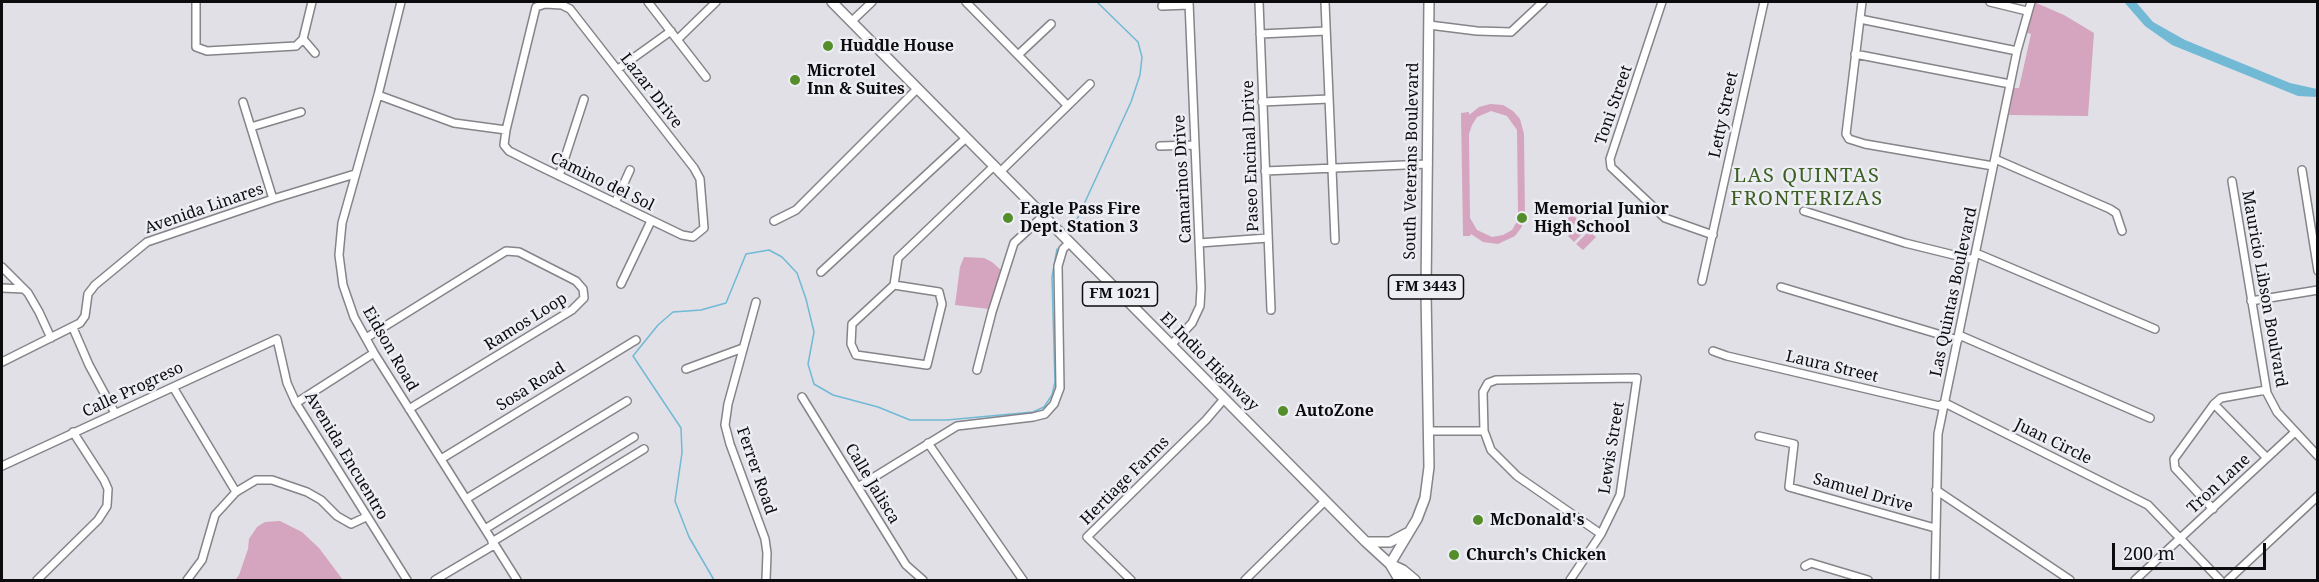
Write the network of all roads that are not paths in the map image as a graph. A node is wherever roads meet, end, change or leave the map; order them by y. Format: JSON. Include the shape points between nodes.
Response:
{"nodes":[{"id":1,"x":196,"y":2,"type":"edge"},
{"id":2,"x":312,"y":2,"type":"edge"},
{"id":3,"x":401,"y":2,"type":"edge"},
{"id":4,"x":648,"y":2,"type":"edge"},
{"id":5,"x":716,"y":2,"type":"edge"},
{"id":6,"x":832,"y":2,"type":"edge"},
{"id":7,"x":872,"y":2,"type":"edge"},
{"id":8,"x":969,"y":2,"type":"edge"},
{"id":9,"x":1258,"y":2,"type":"edge"},
{"id":10,"x":1325,"y":2,"type":"edge"},
{"id":11,"x":1429,"y":2,"type":"edge"},
{"id":12,"x":1543,"y":2,"type":"edge"},
{"id":13,"x":1662,"y":2,"type":"edge"},
{"id":14,"x":1764,"y":2,"type":"edge"},
{"id":15,"x":1862,"y":2,"type":"edge"},
{"id":16,"x":1989,"y":2,"type":"edge"},
{"id":17,"x":2031,"y":2,"type":"edge"},
{"id":18,"x":1189,"y":3,"type":"edge"},
{"id":19,"x":1162,"y":6,"type":"dead end"},
{"id":20,"x":2027,"y":11,"type":"junction"},
{"id":21,"x":1860,"y":19,"type":"junction"},
{"id":22,"x":852,"y":22,"type":"junction"},
{"id":23,"x":1051,"y":24,"type":"dead end"},
{"id":24,"x":1429,"y":25,"type":"junction"},
{"id":25,"x":671,"y":31,"type":"junction"},
{"id":26,"x":1326,"y":31,"type":"junction"},
{"id":27,"x":1260,"y":34,"type":"junction"},
{"id":28,"x":303,"y":39,"type":"junction"},
{"id":29,"x":678,"y":39,"type":"junction"},
{"id":30,"x":2017,"y":51,"type":"junction"},
{"id":31,"x":315,"y":53,"type":"dead end"},
{"id":32,"x":1855,"y":54,"type":"junction"},
{"id":33,"x":1018,"y":55,"type":"junction"},
{"id":34,"x":618,"y":69,"type":"junction"},
{"id":35,"x":706,"y":76,"type":"dead end"},
{"id":36,"x":1090,"y":84,"type":"dead end"},
{"id":37,"x":2010,"y":84,"type":"junction"},
{"id":38,"x":917,"y":89,"type":"junction"},
{"id":39,"x":378,"y":95,"type":"junction"},
{"id":40,"x":584,"y":99,"type":"dead end"},
{"id":41,"x":1329,"y":99,"type":"junction"},
{"id":42,"x":243,"y":102,"type":"dead end"},
{"id":43,"x":1262,"y":102,"type":"junction"},
{"id":44,"x":1067,"y":105,"type":"junction"},
{"id":45,"x":301,"y":112,"type":"dead end"},
{"id":46,"x":251,"y":127,"type":"junction"},
{"id":47,"x":506,"y":130,"type":"junction"},
{"id":48,"x":966,"y":138,"type":"junction"},
{"id":49,"x":1194,"y":145,"type":"junction"},
{"id":50,"x":1160,"y":146,"type":"dead end"},
{"id":51,"x":1994,"y":163,"type":"junction"},
{"id":52,"x":1428,"y":164,"type":"junction"},
{"id":53,"x":1332,"y":168,"type":"junction"},
{"id":54,"x":997,"y":169,"type":"junction"},
{"id":55,"x":630,"y":170,"type":"dead end"},
{"id":56,"x":2302,"y":170,"type":"dead end"},
{"id":57,"x":1265,"y":171,"type":"junction"},
{"id":58,"x":355,"y":174,"type":"junction"},
{"id":59,"x":559,"y":176,"type":"junction"},
{"id":60,"x":2232,"y":182,"type":"dead end"},
{"id":61,"x":273,"y":199,"type":"junction"},
{"id":62,"x":615,"y":203,"type":"junction"},
{"id":63,"x":1804,"y":211,"type":"dead end"},
{"id":64,"x":1043,"y":216,"type":"junction"},
{"id":65,"x":651,"y":221,"type":"junction"},
{"id":66,"x":774,"y":221,"type":"dead end"},
{"id":67,"x":704,"y":228,"type":"joint"},
{"id":68,"x":2122,"y":231,"type":"dead end"},
{"id":69,"x":1713,"y":235,"type":"junction"},
{"id":70,"x":1268,"y":238,"type":"junction"},
{"id":71,"x":1335,"y":240,"type":"dead end"},
{"id":72,"x":1069,"y":243,"type":"junction"},
{"id":73,"x":1199,"y":243,"type":"junction"},
{"id":74,"x":1975,"y":256,"type":"junction"},
{"id":75,"x":2,"y":267,"type":"edge"},
{"id":76,"x":2318,"y":271,"type":"edge"},
{"id":77,"x":821,"y":272,"type":"dead end"},
{"id":78,"x":1702,"y":281,"type":"dead end"},
{"id":79,"x":621,"y":284,"type":"dead end"},
{"id":80,"x":894,"y":285,"type":"junction"},
{"id":81,"x":1781,"y":287,"type":"dead end"},
{"id":82,"x":2,"y":288,"type":"edge"},
{"id":83,"x":24,"y":289,"type":"junction"},
{"id":84,"x":2318,"y":290,"type":"edge"},
{"id":85,"x":2251,"y":301,"type":"junction"},
{"id":86,"x":756,"y":302,"type":"dead end"},
{"id":87,"x":1271,"y":310,"type":"dead end"},
{"id":88,"x":73,"y":328,"type":"junction"},
{"id":89,"x":2155,"y":329,"type":"dead end"},
{"id":90,"x":51,"y":338,"type":"junction"},
{"id":91,"x":366,"y":338,"type":"junction"},
{"id":92,"x":1959,"y":338,"type":"junction"},
{"id":93,"x":277,"y":339,"type":"joint"},
{"id":94,"x":636,"y":340,"type":"dead end"},
{"id":95,"x":1171,"y":345,"type":"junction"},
{"id":96,"x":743,"y":348,"type":"junction"},
{"id":97,"x":1713,"y":351,"type":"dead end"},
{"id":98,"x":374,"y":353,"type":"junction"},
{"id":99,"x":2,"y":362,"type":"edge"},
{"id":100,"x":686,"y":369,"type":"dead end"},
{"id":101,"x":977,"y":370,"type":"dead end"},
{"id":102,"x":173,"y":387,"type":"junction"},
{"id":103,"x":2266,"y":390,"type":"junction"},
{"id":104,"x":802,"y":397,"type":"dead end"},
{"id":105,"x":1224,"y":399,"type":"junction"},
{"id":106,"x":627,"y":401,"type":"dead end"},
{"id":107,"x":296,"y":403,"type":"junction"},
{"id":108,"x":1945,"y":403,"type":"junction"},
{"id":109,"x":2214,"y":404,"type":"junction"},
{"id":110,"x":409,"y":409,"type":"junction"},
{"id":111,"x":115,"y":413,"type":"junction"},
{"id":112,"x":2150,"y":418,"type":"dead end"},
{"id":113,"x":1428,"y":431,"type":"junction"},
{"id":114,"x":1484,"y":431,"type":"junction"},
{"id":115,"x":73,"y":432,"type":"junction"},
{"id":116,"x":2295,"y":432,"type":"junction"},
{"id":117,"x":1759,"y":436,"type":"dead end"},
{"id":118,"x":634,"y":437,"type":"dead end"},
{"id":119,"x":928,"y":443,"type":"junction"},
{"id":120,"x":644,"y":449,"type":"dead end"},
{"id":121,"x":2318,"y":456,"type":"edge"},
{"id":122,"x":2267,"y":458,"type":"junction"},
{"id":123,"x":441,"y":459,"type":"junction"},
{"id":124,"x":2,"y":466,"type":"edge"},
{"id":125,"x":858,"y":487,"type":"junction"},
{"id":126,"x":1936,"y":490,"type":"junction"},
{"id":127,"x":236,"y":492,"type":"junction"},
{"id":128,"x":2318,"y":496,"type":"edge"},
{"id":129,"x":466,"y":499,"type":"junction"},
{"id":130,"x":1325,"y":501,"type":"junction"},
{"id":131,"x":2213,"y":509,"type":"junction"},
{"id":132,"x":366,"y":517,"type":"junction"},
{"id":133,"x":1935,"y":528,"type":"junction"},
{"id":134,"x":485,"y":529,"type":"junction"},
{"id":135,"x":1412,"y":530,"type":"junction"},
{"id":136,"x":1601,"y":534,"type":"junction"},
{"id":137,"x":2180,"y":540,"type":"junction"},
{"id":138,"x":1366,"y":542,"type":"junction"},
{"id":139,"x":493,"y":543,"type":"junction"},
{"id":140,"x":1390,"y":564,"type":"junction"},
{"id":141,"x":1804,"y":567,"type":"dead end"},
{"id":142,"x":1936,"y":579,"type":"edge"},
{"id":143,"x":37,"y":580,"type":"edge"},
{"id":144,"x":187,"y":580,"type":"edge"},
{"id":145,"x":407,"y":580,"type":"edge"},
{"id":146,"x":435,"y":580,"type":"edge"},
{"id":147,"x":517,"y":580,"type":"edge"},
{"id":148,"x":766,"y":580,"type":"edge"},
{"id":149,"x":923,"y":580,"type":"edge"},
{"id":150,"x":1023,"y":580,"type":"edge"},
{"id":151,"x":1131,"y":580,"type":"edge"},
{"id":152,"x":1245,"y":580,"type":"edge"},
{"id":153,"x":1402,"y":580,"type":"edge"},
{"id":154,"x":1415,"y":580,"type":"edge"},
{"id":155,"x":1570,"y":580,"type":"edge"},
{"id":156,"x":1868,"y":580,"type":"edge"},
{"id":157,"x":2070,"y":580,"type":"edge"},
{"id":158,"x":2135,"y":580,"type":"edge"},
{"id":159,"x":2220,"y":580,"type":"edge"},
{"id":160,"x":2228,"y":580,"type":"edge"}],
"edges":[{"from":1,"to":28,"type":"street","via":[[196,47],[204,50],[296,46]]},
{"from":2,"to":28,"type":"street"},
{"from":3,"to":39,"type":"street","name":"Eidson Road"},
{"from":4,"to":25,"type":"street"},
{"from":5,"to":29,"type":"street"},
{"from":6,"to":22,"type":"main road","name":"El Indio Highway","number":"FM 1021"},
{"from":7,"to":22,"type":"street"},
{"from":8,"to":33,"type":"street"},
{"from":9,"to":27,"type":"street","name":"Paseo Encinal Drive"},
{"from":10,"to":26,"type":"street"},
{"from":11,"to":24,"type":"main road","name":"South Veterans Boulevard","number":"FM 3443"},
{"from":12,"to":24,"type":"street","via":[[1511,32]]},
{"from":13,"to":69,"type":"street","name":"Toni Street","via":[[1610,159],[1611,167],[1665,218]]},
{"from":14,"to":69,"type":"street","name":"Letty Street"},
{"from":15,"to":21,"type":"street"},
{"from":16,"to":20,"type":"street"},
{"from":17,"to":20,"type":"street","name":"Las Quintas Boulevard"},
{"from":18,"to":19,"type":"street"},
{"from":18,"to":49,"type":"street","name":"Camarinos Drive"},
{"from":20,"to":30,"type":"street","name":"Las Quintas Boulevard"},
{"from":21,"to":30,"type":"street"},
{"from":21,"to":32,"type":"street"},
{"from":22,"to":38,"type":"main road","name":"El Indio Highway","number":"FM 1021"},
{"from":23,"to":33,"type":"street"},
{"from":24,"to":52,"type":"main road","name":"South Veterans Boulevard","number":"FM 3443"},
{"from":25,"to":29,"type":"street"},
{"from":25,"to":34,"type":"street"},
{"from":26,"to":27,"type":"street"},
{"from":26,"to":41,"type":"street"},
{"from":27,"to":43,"type":"street","name":"Paseo Encinal Drive"},
{"from":28,"to":31,"type":"street"},
{"from":29,"to":35,"type":"street"},
{"from":30,"to":37,"type":"street","name":"Las Quintas Boulevard"},
{"from":32,"to":37,"type":"street"},
{"from":32,"to":51,"type":"street","via":[[1846,134],[1849,139]]},
{"from":33,"to":44,"type":"street"},
{"from":34,"to":47,"type":"street","name":"Lazar Drive","via":[[570,9],[552,4],[536,7]]},
{"from":34,"to":67,"type":"street","name":"Lazar Drive","via":[[700,179]]},
{"from":36,"to":44,"type":"street"},
{"from":37,"to":51,"type":"street","name":"Las Quintas Boulevard"},
{"from":38,"to":48,"type":"main road","name":"El Indio Highway","number":"FM 1021"},
{"from":38,"to":66,"type":"street","via":[[796,210]]},
{"from":39,"to":47,"type":"street","via":[[454,123]]},
{"from":39,"to":58,"type":"street","name":"Eidson Road"},
{"from":40,"to":59,"type":"street"},
{"from":41,"to":43,"type":"street"},
{"from":41,"to":53,"type":"street"},
{"from":42,"to":46,"type":"street"},
{"from":43,"to":57,"type":"street","name":"Paseo Encinal Drive"},
{"from":44,"to":54,"type":"street"},
{"from":45,"to":46,"type":"street"},
{"from":46,"to":61,"type":"street"},
{"from":47,"to":59,"type":"street","name":"Camino del Sol","via":[[504,145],[509,151]]},
{"from":48,"to":54,"type":"main road","name":"El Indio Highway","number":"FM 1021"},
{"from":48,"to":77,"type":"street"},
{"from":49,"to":50,"type":"street"},
{"from":49,"to":73,"type":"street","name":"Camarinos Drive"},
{"from":51,"to":68,"type":"street","via":[[2110,209],[2116,213]]},
{"from":51,"to":74,"type":"street","name":"Las Quintas Boulevard"},
{"from":52,"to":53,"type":"street"},
{"from":52,"to":113,"type":"main road","name":"South Veterans Boulevard","number":"FM 3443"},
{"from":53,"to":57,"type":"street"},
{"from":53,"to":71,"type":"street"},
{"from":54,"to":64,"type":"main road","name":"El Indio Highway","number":"FM 1021"},
{"from":54,"to":80,"type":"street","via":[[898,258]]},
{"from":55,"to":62,"type":"street"},
{"from":56,"to":76,"type":"street"},
{"from":57,"to":70,"type":"street","name":"Paseo Encinal Drive"},
{"from":58,"to":61,"type":"street","name":"Avenida Linares"},
{"from":58,"to":91,"type":"street","name":"Eidson Road","via":[[342,223],[339,263],[349,305]]},
{"from":59,"to":62,"type":"street","name":"Camino del Sol"},
{"from":60,"to":85,"type":"street","name":"Mauricio Libson Boulvard"},
{"from":61,"to":88,"type":"street","name":"Avenida Linares","via":[[140,246],[95,285],[88,294],[85,316]]},
{"from":62,"to":65,"type":"street","name":"Camino del Sol"},
{"from":63,"to":74,"type":"street","via":[[1905,243]]},
{"from":64,"to":72,"type":"main road","name":"El Indio Highway","number":"FM 1021"},
{"from":64,"to":101,"type":"street","via":[[1014,243]]},
{"from":65,"to":67,"type":"street","name":"Camino del Sol","via":[[693,237]]},
{"from":65,"to":79,"type":"street"},
{"from":69,"to":78,"type":"street","name":"Letty Street"},
{"from":70,"to":73,"type":"street"},
{"from":70,"to":87,"type":"street","name":"Paseo Encinal Drive"},
{"from":72,"to":95,"type":"main road","name":"El Indio Highway","number":"FM 1021"},
{"from":72,"to":119,"type":"street","via":[[1058,266],[1060,388],[1054,404],[1045,414],[1033,417],[957,426]]},
{"from":73,"to":95,"type":"street","name":"Camarinos Drive","via":[[1200,306],[1192,323]]},
{"from":74,"to":89,"type":"street"},
{"from":74,"to":92,"type":"street","name":"Las Quintas Boulevard"},
{"from":75,"to":83,"type":"street"},
{"from":80,"to":80,"type":"street","via":[[852,324],[851,344],[856,355],[927,365],[942,304],[939,292]]},
{"from":81,"to":92,"type":"street"},
{"from":82,"to":83,"type":"street"},
{"from":83,"to":90,"type":"street"},
{"from":84,"to":85,"type":"street"},
{"from":85,"to":103,"type":"street","name":"Mauricio Libson Boulvard"},
{"from":86,"to":96,"type":"street","name":"Ferrer Road"},
{"from":88,"to":90,"type":"street"},
{"from":88,"to":111,"type":"street"},
{"from":90,"to":99,"type":"street"},
{"from":91,"to":98,"type":"street","name":"Eidson Road"},
{"from":91,"to":110,"type":"street","name":"Ramos Loop","via":[[506,251],[519,252],[584,289],[584,298],[572,310]]},
{"from":92,"to":108,"type":"street","name":"Las Quintas Boulevard"},
{"from":92,"to":112,"type":"street"},
{"from":93,"to":102,"type":"street","name":"Calle Progreso"},
{"from":93,"to":107,"type":"street","name":"Avenida Encuentro"},
{"from":94,"to":123,"type":"street","name":"Sosa Road"},
{"from":95,"to":105,"type":"main road","name":"El Indio Highway","number":"FM 1021"},
{"from":96,"to":100,"type":"street"},
{"from":96,"to":148,"type":"street","name":"Ferrer Road","via":[[725,425],[765,539]]},
{"from":97,"to":108,"type":"street","name":"Laura Street","via":[[1939,406]]},
{"from":98,"to":107,"type":"street"},
{"from":98,"to":110,"type":"street","name":"Eidson Road"},
{"from":102,"to":111,"type":"street","name":"Calle Progreso"},
{"from":102,"to":127,"type":"street"},
{"from":103,"to":109,"type":"street","via":[[2225,396]]},
{"from":103,"to":116,"type":"street","name":"Mauricio Libson Boulvard","via":[[2272,405]]},
{"from":104,"to":125,"type":"street","name":"Calle Jalisca"},
{"from":105,"to":130,"type":"main road","name":"El Indio Highway","number":"FM 1021"},
{"from":105,"to":151,"type":"street","name":"Hertiage Farms","via":[[1087,537]]},
{"from":106,"to":129,"type":"street"},
{"from":107,"to":132,"type":"street","name":"Avenida Encuentro"},
{"from":108,"to":126,"type":"street","name":"Las Quintas Boulevard","via":[[1937,443]]},
{"from":108,"to":137,"type":"street","name":"Juan Circle","via":[[2148,505]]},
{"from":109,"to":122,"type":"street"},
{"from":109,"to":131,"type":"street","via":[[2173,462]]},
{"from":110,"to":123,"type":"street","name":"Eidson Road"},
{"from":111,"to":115,"type":"street","name":"Calle Progreso"},
{"from":113,"to":114,"type":"street"},
{"from":113,"to":135,"type":"main road","name":"South Veterans Boulevard","number":"FM 3443","via":[[1428,483]]},
{"from":114,"to":136,"type":"street","via":[[1491,450],[1502,463]]},
{"from":114,"to":136,"type":"street","name":"Lewis Street","via":[[1483,396],[1488,382],[1637,378],[1620,495]]},
{"from":115,"to":124,"type":"street","name":"Calle Progreso"},
{"from":115,"to":143,"type":"street","via":[[104,480],[107,506],[98,520]]},
{"from":116,"to":121,"type":"street","name":"Mauricio Libson Boulvard"},
{"from":116,"to":122,"type":"street","name":"Tron Lane"},
{"from":117,"to":133,"type":"street","name":"Samuel Drive","via":[[1794,444],[1789,487]]},
{"from":118,"to":134,"type":"street"},
{"from":119,"to":125,"type":"street"},
{"from":119,"to":150,"type":"street"},
{"from":120,"to":139,"type":"street"},
{"from":122,"to":131,"type":"street","name":"Tron Lane"},
{"from":123,"to":129,"type":"street","name":"Eidson Road"},
{"from":125,"to":149,"type":"street","name":"Calle Jalisca","via":[[906,565]]},
{"from":126,"to":133,"type":"street","name":"Las Quintas Boulevard"},
{"from":126,"to":157,"type":"street"},
{"from":127,"to":132,"type":"street","via":[[256,480],[266,479],[308,492],[351,524]]},
{"from":127,"to":144,"type":"street","via":[[215,515],[202,560]]},
{"from":128,"to":160,"type":"street"},
{"from":129,"to":134,"type":"street","name":"Eidson Road"},
{"from":130,"to":138,"type":"main road","name":"El Indio Highway","number":"FM 1021"},
{"from":130,"to":152,"type":"street"},
{"from":131,"to":137,"type":"street","name":"Tron Lane"},
{"from":132,"to":145,"type":"street","name":"Avenida Encuentro"},
{"from":133,"to":142,"type":"street","name":"Las Quintas Boulevard"},
{"from":134,"to":139,"type":"street","name":"Eidson Road"},
{"from":135,"to":138,"type":"main road","via":[[1390,542]]},
{"from":135,"to":140,"type":"main road","name":"South Veterans Boulevard","number":"FM 3443"},
{"from":136,"to":155,"type":"street","name":"Lewis Street"},
{"from":137,"to":158,"type":"street","name":"Tron Lane"},
{"from":137,"to":159,"type":"street"},
{"from":138,"to":140,"type":"main road","name":"El Indio Highway","number":"FM 1021"},
{"from":139,"to":146,"type":"street"},
{"from":139,"to":147,"type":"street","name":"Eidson Road"},
{"from":140,"to":153,"type":"main road","name":"El Indio Highway","number":"FM 1021"},
{"from":140,"to":154,"type":"main road","name":"El Indio Highway","number":"FM 1021"},
{"from":141,"to":156,"type":"street","via":[[1811,563]]}]}
